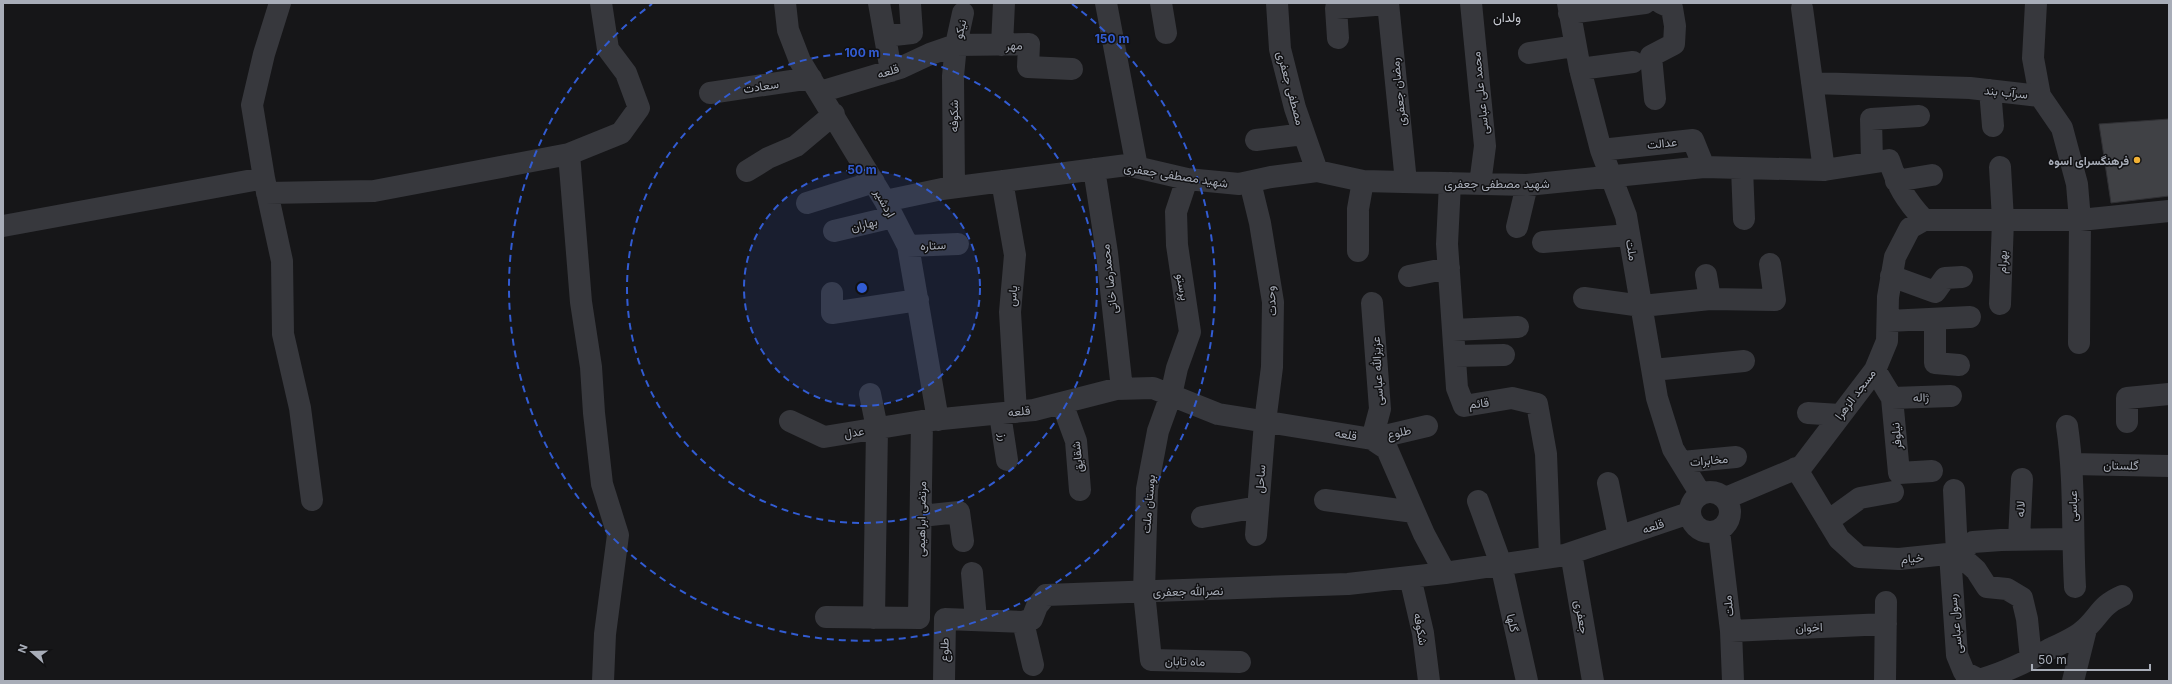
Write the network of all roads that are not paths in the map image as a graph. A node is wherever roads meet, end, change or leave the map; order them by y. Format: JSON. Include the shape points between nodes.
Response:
{"nodes":[{"id":1,"x":280,"y":3,"type":"edge"},
{"id":2,"x":601,"y":3,"type":"edge"},
{"id":3,"x":785,"y":3,"type":"edge"},
{"id":4,"x":879,"y":3,"type":"edge"},
{"id":5,"x":1004,"y":3,"type":"edge"},
{"id":6,"x":1106,"y":3,"type":"edge"},
{"id":7,"x":1161,"y":3,"type":"edge"},
{"id":8,"x":1277,"y":3,"type":"edge"},
{"id":9,"x":1471,"y":3,"type":"edge"},
{"id":10,"x":1645,"y":3,"type":"edge"},
{"id":11,"x":1661,"y":3,"type":"edge"},
{"id":12,"x":2036,"y":3,"type":"edge"},
{"id":13,"x":910,"y":4,"type":"dead end"},
{"id":14,"x":1388,"y":4,"type":"edge"},
{"id":15,"x":1568,"y":8,"type":"edge"},
{"id":16,"x":1802,"y":8,"type":"dead end"},
{"id":17,"x":964,"y":13,"type":"dead end"},
{"id":18,"x":1166,"y":33,"type":"dead end"},
{"id":19,"x":885,"y":36,"type":"junction"},
{"id":20,"x":1338,"y":38,"type":"dead end"},
{"id":21,"x":956,"y":45,"type":"junction"},
{"id":22,"x":1002,"y":45,"type":"junction"},
{"id":23,"x":1575,"y":46,"type":"junction"},
{"id":24,"x":1529,"y":53,"type":"dead end"},
{"id":25,"x":1633,"y":62,"type":"dead end"},
{"id":26,"x":1072,"y":69,"type":"dead end"},
{"id":27,"x":1580,"y":70,"type":"junction"},
{"id":28,"x":891,"y":71,"type":"junction"},
{"id":29,"x":1812,"y":83,"type":"junction"},
{"id":30,"x":815,"y":85,"type":"junction"},
{"id":31,"x":1990,"y":90,"type":"junction"},
{"id":32,"x":710,"y":94,"type":"dead end"},
{"id":33,"x":2040,"y":96,"type":"junction"},
{"id":34,"x":1655,"y":99,"type":"dead end"},
{"id":35,"x":834,"y":114,"type":"junction"},
{"id":36,"x":1919,"y":116,"type":"dead end"},
{"id":37,"x":1993,"y":126,"type":"dead end"},
{"id":38,"x":1304,"y":134,"type":"junction"},
{"id":39,"x":1256,"y":140,"type":"dead end"},
{"id":40,"x":1601,"y":150,"type":"junction"},
{"id":41,"x":569,"y":154,"type":"junction"},
{"id":42,"x":1872,"y":162,"type":"junction"},
{"id":43,"x":1137,"y":167,"type":"junction"},
{"id":44,"x":1704,"y":167,"type":"junction"},
{"id":45,"x":2000,"y":167,"type":"dead end"},
{"id":46,"x":1742,"y":168,"type":"junction"},
{"id":47,"x":1094,"y":169,"type":"junction"},
{"id":48,"x":1824,"y":170,"type":"junction"},
{"id":49,"x":747,"y":171,"type":"dead end"},
{"id":50,"x":1317,"y":172,"type":"junction"},
{"id":51,"x":1932,"y":175,"type":"dead end"},
{"id":52,"x":1611,"y":177,"type":"junction"},
{"id":53,"x":1187,"y":179,"type":"junction"},
{"id":54,"x":1002,"y":181,"type":"junction"},
{"id":55,"x":1363,"y":181,"type":"junction"},
{"id":56,"x":1896,"y":181,"type":"junction"},
{"id":57,"x":874,"y":182,"type":"junction"},
{"id":58,"x":1250,"y":182,"type":"junction"},
{"id":59,"x":1406,"y":182,"type":"junction"},
{"id":60,"x":1450,"y":183,"type":"junction"},
{"id":61,"x":1480,"y":184,"type":"junction"},
{"id":62,"x":265,"y":185,"type":"junction"},
{"id":63,"x":1527,"y":185,"type":"junction"},
{"id":64,"x":954,"y":187,"type":"junction"},
{"id":65,"x":807,"y":203,"type":"dead end"},
{"id":66,"x":889,"y":209,"type":"junction"},
{"id":67,"x":2169,"y":211,"type":"edge"},
{"id":68,"x":1744,"y":219,"type":"dead end"},
{"id":69,"x":1924,"y":220,"type":"junction"},
{"id":70,"x":2003,"y":220,"type":"junction"},
{"id":71,"x":2080,"y":220,"type":"junction"},
{"id":72,"x":3,"y":226,"type":"edge"},
{"id":73,"x":1517,"y":227,"type":"dead end"},
{"id":74,"x":834,"y":231,"type":"dead end"},
{"id":75,"x":1629,"y":236,"type":"junction"},
{"id":76,"x":1543,"y":242,"type":"dead end"},
{"id":77,"x":958,"y":244,"type":"dead end"},
{"id":78,"x":908,"y":246,"type":"junction"},
{"id":79,"x":1358,"y":251,"type":"dead end"},
{"id":80,"x":1770,"y":264,"type":"dead end"},
{"id":81,"x":1449,"y":268,"type":"junction"},
{"id":82,"x":1706,"y":275,"type":"dead end"},
{"id":83,"x":1409,"y":276,"type":"dead end"},
{"id":84,"x":1891,"y":276,"type":"junction"},
{"id":85,"x":1962,"y":277,"type":"dead end"},
{"id":86,"x":832,"y":293,"type":"dead end"},
{"id":87,"x":1584,"y":298,"type":"dead end"},
{"id":88,"x":1710,"y":299,"type":"junction"},
{"id":89,"x":918,"y":300,"type":"junction"},
{"id":90,"x":1372,"y":303,"type":"dead end"},
{"id":91,"x":2000,"y":304,"type":"dead end"},
{"id":92,"x":1642,"y":306,"type":"junction"},
{"id":93,"x":1970,"y":317,"type":"dead end"},
{"id":94,"x":1935,"y":319,"type":"junction"},
{"id":95,"x":1888,"y":322,"type":"junction"},
{"id":96,"x":1518,"y":327,"type":"dead end"},
{"id":97,"x":1453,"y":330,"type":"junction"},
{"id":98,"x":2079,"y":343,"type":"dead end"},
{"id":99,"x":1504,"y":355,"type":"dead end"},
{"id":100,"x":1455,"y":356,"type":"junction"},
{"id":101,"x":1744,"y":361,"type":"dead end"},
{"id":102,"x":1959,"y":365,"type":"dead end"},
{"id":103,"x":1653,"y":370,"type":"junction"},
{"id":104,"x":1875,"y":370,"type":"junction"},
{"id":105,"x":1122,"y":389,"type":"junction"},
{"id":106,"x":870,"y":394,"type":"dead end"},
{"id":107,"x":2169,"y":394,"type":"edge"},
{"id":108,"x":1171,"y":395,"type":"junction"},
{"id":109,"x":1951,"y":396,"type":"dead end"},
{"id":110,"x":1892,"y":398,"type":"junction"},
{"id":111,"x":1062,"y":403,"type":"junction"},
{"id":112,"x":1008,"y":413,"type":"junction"},
{"id":113,"x":1808,"y":413,"type":"dead end"},
{"id":114,"x":1840,"y":415,"type":"junction"},
{"id":115,"x":790,"y":421,"type":"dead end"},
{"id":116,"x":930,"y":421,"type":"junction"},
{"id":117,"x":1264,"y":422,"type":"junction"},
{"id":118,"x":2127,"y":422,"type":"dead end"},
{"id":119,"x":1427,"y":426,"type":"dead end"},
{"id":120,"x":2067,"y":426,"type":"dead end"},
{"id":121,"x":877,"y":428,"type":"junction"},
{"id":122,"x":1372,"y":438,"type":"junction"},
{"id":123,"x":1736,"y":457,"type":"dead end"},
{"id":124,"x":1007,"y":460,"type":"dead end"},
{"id":125,"x":1682,"y":462,"type":"junction"},
{"id":126,"x":2072,"y":464,"type":"junction"},
{"id":127,"x":2169,"y":466,"type":"edge"},
{"id":128,"x":1796,"y":468,"type":"junction"},
{"id":129,"x":1932,"y":471,"type":"dead end"},
{"id":130,"x":2022,"y":479,"type":"dead end"},
{"id":131,"x":1608,"y":483,"type":"dead end"},
{"id":132,"x":1080,"y":490,"type":"dead end"},
{"id":133,"x":1954,"y":490,"type":"dead end"},
{"id":134,"x":1892,"y":492,"type":"dead end"},
{"id":135,"x":1700,"y":493,"type":"junction"},
{"id":136,"x":1726,"y":498,"type":"junction"},
{"id":137,"x":312,"y":500,"type":"dead end"},
{"id":138,"x":1325,"y":500,"type":"dead end"},
{"id":139,"x":1478,"y":501,"type":"dead end"},
{"id":140,"x":1258,"y":507,"type":"junction"},
{"id":141,"x":1414,"y":512,"type":"junction"},
{"id":142,"x":1689,"y":514,"type":"junction"},
{"id":143,"x":921,"y":516,"type":"junction"},
{"id":144,"x":1202,"y":517,"type":"dead end"},
{"id":145,"x":1828,"y":521,"type":"junction"},
{"id":146,"x":1719,"y":531,"type":"junction"},
{"id":147,"x":1256,"y":535,"type":"dead end"},
{"id":148,"x":1619,"y":537,"type":"junction"},
{"id":149,"x":2019,"y":539,"type":"junction"},
{"id":150,"x":2072,"y":539,"type":"junction"},
{"id":151,"x":963,"y":541,"type":"dead end"},
{"id":152,"x":1571,"y":553,"type":"junction"},
{"id":153,"x":1953,"y":553,"type":"junction"},
{"id":154,"x":1550,"y":557,"type":"junction"},
{"id":155,"x":1501,"y":564,"type":"junction"},
{"id":156,"x":972,"y":573,"type":"dead end"},
{"id":157,"x":1445,"y":573,"type":"junction"},
{"id":158,"x":1410,"y":577,"type":"junction"},
{"id":159,"x":2075,"y":587,"type":"dead end"},
{"id":160,"x":1144,"y":592,"type":"junction"},
{"id":161,"x":2122,"y":596,"type":"dead end"},
{"id":162,"x":1886,"y":602,"type":"dead end"},
{"id":163,"x":826,"y":617,"type":"dead end"},
{"id":164,"x":874,"y":618,"type":"junction"},
{"id":165,"x":976,"y":620,"type":"junction"},
{"id":166,"x":1023,"y":622,"type":"junction"},
{"id":167,"x":1886,"y":624,"type":"junction"},
{"id":168,"x":2086,"y":629,"type":"junction"},
{"id":169,"x":1731,"y":631,"type":"junction"},
{"id":170,"x":2031,"y":659,"type":"junction"},
{"id":171,"x":1240,"y":662,"type":"dead end"},
{"id":172,"x":1033,"y":665,"type":"dead end"},
{"id":173,"x":1982,"y":680,"type":"edge"},
{"id":174,"x":603,"y":681,"type":"edge"},
{"id":175,"x":944,"y":681,"type":"edge"},
{"id":176,"x":1429,"y":681,"type":"edge"},
{"id":177,"x":1527,"y":681,"type":"edge"},
{"id":178,"x":1593,"y":681,"type":"edge"},
{"id":179,"x":1733,"y":681,"type":"edge"},
{"id":180,"x":1885,"y":681,"type":"edge"},
{"id":181,"x":2073,"y":681,"type":"edge"}],
"edges":[{"from":1,"to":62,"type":"street","via":[[252,105]]},
{"from":2,"to":41,"type":"street","via":[[608,49],[626,73],[639,108],[621,133]]},
{"from":3,"to":30,"type":"street","name":"اردشیر","via":[[788,30],[800,61]]},
{"from":4,"to":19,"type":"street"},
{"from":5,"to":22,"type":"street"},
{"from":6,"to":43,"type":"street"},
{"from":7,"to":18,"type":"street"},
{"from":8,"to":38,"type":"street","name":"مصطفی جعفری","via":[[1280,49]]},
{"from":9,"to":61,"type":"street","name":"محمد علی عباسی","via":[[1485,146]]},
{"from":10,"to":15,"type":"street"},
{"from":11,"to":34,"type":"street","via":[[1672,8],[1674,44],[1651,56]]},
{"from":12,"to":33,"type":"street","via":[[2033,58]]},
{"from":13,"to":19,"type":"street","via":[[912,32]]},
{"from":14,"to":20,"type":"street","via":[[1336,8]]},
{"from":14,"to":59,"type":"street","name":"رمضان جعفری"},
{"from":15,"to":23,"type":"street","name":"ملت"},
{"from":16,"to":29,"type":"street"},
{"from":17,"to":21,"type":"street","name":"نیکو"},
{"from":19,"to":28,"type":"street"},
{"from":21,"to":22,"type":"street","name":"مهر"},
{"from":21,"to":28,"type":"street","name":"قلعه"},
{"from":21,"to":64,"type":"street","name":"شکوفه","via":[[953,76]]},
{"from":22,"to":26,"type":"street","name":"مهر","via":[[1030,44],[1028,67]]},
{"from":23,"to":24,"type":"street"},
{"from":23,"to":27,"type":"street","name":"ملت"},
{"from":25,"to":27,"type":"street"},
{"from":27,"to":40,"type":"street","name":"ملت"},
{"from":28,"to":30,"type":"street","name":"قلعه"},
{"from":29,"to":31,"type":"street","name":"سرآب بند"},
{"from":29,"to":48,"type":"street"},
{"from":30,"to":32,"type":"street","name":"سعادت"},
{"from":30,"to":35,"type":"street","name":"اردشیر"},
{"from":31,"to":33,"type":"street","name":"سرآب بند"},
{"from":31,"to":37,"type":"street"},
{"from":33,"to":71,"type":"street","name":"سرآب بند","via":[[2062,128],[2077,184]]},
{"from":35,"to":49,"type":"street","via":[[796,146],[768,158]]},
{"from":35,"to":57,"type":"street","name":"اردشیر"},
{"from":36,"to":42,"type":"street","via":[[1871,119]]},
{"from":38,"to":39,"type":"street"},
{"from":38,"to":50,"type":"street","name":"مصطفی جعفری"},
{"from":40,"to":44,"type":"street","name":"عدالت","via":[[1693,140]]},
{"from":40,"to":52,"type":"street","name":"ملت"},
{"from":41,"to":62,"type":"street","via":[[374,191]]},
{"from":41,"to":174,"type":"street","via":[[581,302],[591,367],[602,484],[618,535],[605,634]]},
{"from":42,"to":48,"type":"street"},
{"from":42,"to":56,"type":"street","via":[[1889,160]]},
{"from":43,"to":47,"type":"street","name":"شهید مصطفی جعفری","via":[[1127,165]]},
{"from":43,"to":53,"type":"street","name":"شهید مصطفی جعفری"},
{"from":44,"to":46,"type":"street"},
{"from":44,"to":52,"type":"street"},
{"from":45,"to":70,"type":"street","name":"بهرام"},
{"from":46,"to":48,"type":"street"},
{"from":46,"to":68,"type":"street"},
{"from":47,"to":54,"type":"street","name":"شهید مصطفی جعفری"},
{"from":47,"to":105,"type":"street","name":"محمدرضا خانی","via":[[1107,253]]},
{"from":50,"to":55,"type":"street","name":"شهید مصطفی جعفری"},
{"from":50,"to":58,"type":"street","name":"شهید مصطفی جعفری"},
{"from":51,"to":56,"type":"street"},
{"from":52,"to":63,"type":"street","name":"شهید مصطفی جعفری"},
{"from":52,"to":75,"type":"street","name":"ملت","via":[[1626,216]]},
{"from":53,"to":58,"type":"street","name":"شهید مصطفی جعفری","via":[[1239,184]]},
{"from":53,"to":108,"type":"street","name":"پرستو","via":[[1176,212],[1177,245],[1190,332],[1177,368]]},
{"from":54,"to":64,"type":"street","name":"شهید مصطفی جعفری"},
{"from":54,"to":112,"type":"street","name":"یاس","via":[[1015,255],[1010,312]]},
{"from":55,"to":59,"type":"street","name":"شهید مصطفی جعفری"},
{"from":55,"to":79,"type":"street","via":[[1358,209]]},
{"from":56,"to":69,"type":"street","via":[[1906,200]]},
{"from":57,"to":65,"type":"street"},
{"from":57,"to":66,"type":"street","name":"اردشیر"},
{"from":58,"to":117,"type":"street","name":"وحدت","via":[[1260,223],[1272,302],[1272,367]]},
{"from":59,"to":60,"type":"street","name":"شهید مصطفی جعفری"},
{"from":60,"to":61,"type":"street","name":"شهید مصطفی جعفری"},
{"from":60,"to":81,"type":"street","name":"قائم","via":[[1447,244]]},
{"from":61,"to":63,"type":"street","name":"شهید مصطفی جعفری"},
{"from":62,"to":72,"type":"street"},
{"from":62,"to":137,"type":"street","via":[[282,261],[283,334],[300,408]]},
{"from":63,"to":73,"type":"street"},
{"from":64,"to":66,"type":"street","name":"شهید مصطفی جعفری"},
{"from":66,"to":74,"type":"street","name":"بهاران"},
{"from":66,"to":78,"type":"street","name":"اردشیر"},
{"from":67,"to":71,"type":"street"},
{"from":69,"to":70,"type":"street"},
{"from":69,"to":84,"type":"street","name":"مسجد الزهرا","via":[[1910,228],[1894,257]]},
{"from":70,"to":71,"type":"street"},
{"from":70,"to":91,"type":"street","name":"بهرام"},
{"from":71,"to":98,"type":"street","name":"سرآب بند"},
{"from":75,"to":76,"type":"street"},
{"from":75,"to":92,"type":"street","name":"ملت"},
{"from":77,"to":78,"type":"street","name":"ستاره"},
{"from":78,"to":89,"type":"street","name":"اردشیر"},
{"from":80,"to":88,"type":"street","via":[[1775,300]]},
{"from":81,"to":83,"type":"street"},
{"from":81,"to":97,"type":"street","name":"قائم"},
{"from":82,"to":88,"type":"street"},
{"from":84,"to":85,"type":"street","via":[[1935,292],[1945,278]]},
{"from":84,"to":95,"type":"street","name":"مسجد الزهرا"},
{"from":86,"to":89,"type":"street","via":[[832,313]]},
{"from":87,"to":92,"type":"street"},
{"from":88,"to":92,"type":"street"},
{"from":89,"to":116,"type":"street","name":"اردشیر"},
{"from":90,"to":122,"type":"street","name":"عزیزالله عباسی","via":[[1380,409]]},
{"from":92,"to":103,"type":"street","name":"ملت"},
{"from":93,"to":94,"type":"street"},
{"from":94,"to":95,"type":"street"},
{"from":94,"to":102,"type":"street","via":[[1935,363]]},
{"from":95,"to":104,"type":"street","name":"مسجد الزهرا","via":[[1887,341]]},
{"from":96,"to":97,"type":"street"},
{"from":97,"to":100,"type":"street","name":"قائم"},
{"from":99,"to":100,"type":"street"},
{"from":100,"to":154,"type":"street","name":"قائم","via":[[1457,388],[1464,406],[1512,398],[1537,404],[1546,454]]},
{"from":101,"to":103,"type":"street"},
{"from":103,"to":125,"type":"street","name":"ملت","via":[[1657,398],[1673,450]]},
{"from":104,"to":110,"type":"street","name":"نیلوفر"},
{"from":104,"to":114,"type":"street","name":"مسجد الزهرا"},
{"from":105,"to":108,"type":"street","name":"قلعه","via":[[1153,388]]},
{"from":105,"to":111,"type":"street","name":"قلعه"},
{"from":106,"to":121,"type":"street"},
{"from":107,"to":118,"type":"street","via":[[2127,398]]},
{"from":108,"to":117,"type":"street","name":"قلعه","via":[[1218,414]]},
{"from":108,"to":160,"type":"street","name":"بوستان ملت","via":[[1158,431],[1147,489]]},
{"from":109,"to":110,"type":"street","name":"ژاله"},
{"from":110,"to":129,"type":"street","name":"نیلوفر","via":[[1899,473]]},
{"from":111,"to":112,"type":"street","name":"قلعه"},
{"from":111,"to":132,"type":"street","name":"شقایق","via":[[1076,441]]},
{"from":112,"to":116,"type":"street","name":"قلعه"},
{"from":112,"to":124,"type":"street","name":"رز"},
{"from":113,"to":114,"type":"street"},
{"from":114,"to":128,"type":"street","name":"مسجد الزهرا","via":[[1802,466]]},
{"from":115,"to":121,"type":"street","name":"عدل","via":[[824,437]]},
{"from":116,"to":121,"type":"street","name":"عدل"},
{"from":116,"to":143,"type":"street","name":"مرتضی ابراهیمی"},
{"from":117,"to":122,"type":"street","name":"قلعه"},
{"from":117,"to":140,"type":"street","name":"ساحل"},
{"from":119,"to":122,"type":"street","name":"طلوع"},
{"from":120,"to":126,"type":"street","name":"عباسی"},
{"from":121,"to":164,"type":"street"},
{"from":122,"to":141,"type":"street","name":"قلعه","via":[[1387,449]]},
{"from":123,"to":125,"type":"street","name":"مخابرات"},
{"from":125,"to":135,"type":"street","name":"ملت"},
{"from":126,"to":127,"type":"street","name":"گلستان"},
{"from":126,"to":150,"type":"street","name":"عباسی"},
{"from":128,"to":136,"type":"street","name":"مسجد الزهرا"},
{"from":128,"to":145,"type":"street","name":"خیام"},
{"from":130,"to":149,"type":"street","name":"لاله"},
{"from":131,"to":148,"type":"street"},
{"from":133,"to":153,"type":"street","name":"رسول عباسی"},
{"from":134,"to":145,"type":"street","via":[[1860,498]]},
{"from":135,"to":136,"type":"street","via":[[1714,491]]},
{"from":135,"to":142,"type":"street","via":[[1692,502]]},
{"from":136,"to":146,"type":"street","via":[[1731,510],[1728,522]]},
{"from":138,"to":141,"type":"street"},
{"from":139,"to":155,"type":"street"},
{"from":140,"to":144,"type":"street"},
{"from":140,"to":147,"type":"street","name":"ساحل"},
{"from":141,"to":157,"type":"street","name":"قلعه"},
{"from":142,"to":146,"type":"street","via":[[1692,523],[1699,530],[1709,533]]},
{"from":142,"to":148,"type":"street","name":"قلعه"},
{"from":143,"to":151,"type":"street","via":[[959,512]]},
{"from":143,"to":164,"type":"street","name":"مرتضی ابراهیمی","via":[[919,618]]},
{"from":145,"to":153,"type":"street","name":"خیام","via":[[1839,539],[1859,558],[1899,559]]},
{"from":146,"to":169,"type":"street","name":"ملت"},
{"from":148,"to":152,"type":"street","name":"قلعه"},
{"from":149,"to":150,"type":"street","name":"خیام"},
{"from":149,"to":153,"type":"street","name":"خیام","via":[[1973,542]]},
{"from":150,"to":159,"type":"street","name":"عباسی"},
{"from":152,"to":154,"type":"street","name":"قلعه"},
{"from":152,"to":178,"type":"street","name":"جعفری"},
{"from":153,"to":170,"type":"street","via":[[1976,570],[1987,588],[2007,589],[2022,598]]},
{"from":153,"to":173,"type":"street","name":"رسول عباسی","via":[[1957,655],[1964,672]]},
{"from":154,"to":155,"type":"street","name":"قلعه"},
{"from":155,"to":157,"type":"street","name":"قلعه"},
{"from":155,"to":177,"type":"street","name":"گلها"},
{"from":156,"to":165,"type":"street"},
{"from":157,"to":158,"type":"street","name":"نصرالله جعفری"},
{"from":158,"to":160,"type":"street","name":"نصرالله جعفری","via":[[1348,584]]},
{"from":158,"to":176,"type":"street","name":"شکوفه"},
{"from":160,"to":166,"type":"street","name":"نصرالله جعفری","via":[[1046,595],[1037,606],[1032,619]]},
{"from":160,"to":171,"type":"street","name":"ماه تابان","via":[[1151,660]]},
{"from":161,"to":168,"type":"street","via":[[2096,614]]},
{"from":162,"to":167,"type":"street"},
{"from":163,"to":164,"type":"street"},
{"from":165,"to":166,"type":"street"},
{"from":165,"to":175,"type":"street","name":"طلوع","via":[[945,619]]},
{"from":166,"to":172,"type":"street"},
{"from":167,"to":169,"type":"street","name":"اخوان"},
{"from":167,"to":180,"type":"street"},
{"from":168,"to":170,"type":"street"},
{"from":168,"to":181,"type":"street"},
{"from":169,"to":179,"type":"street","name":"ملت"},
{"from":170,"to":173,"type":"street","via":[[2002,674]]}]}
